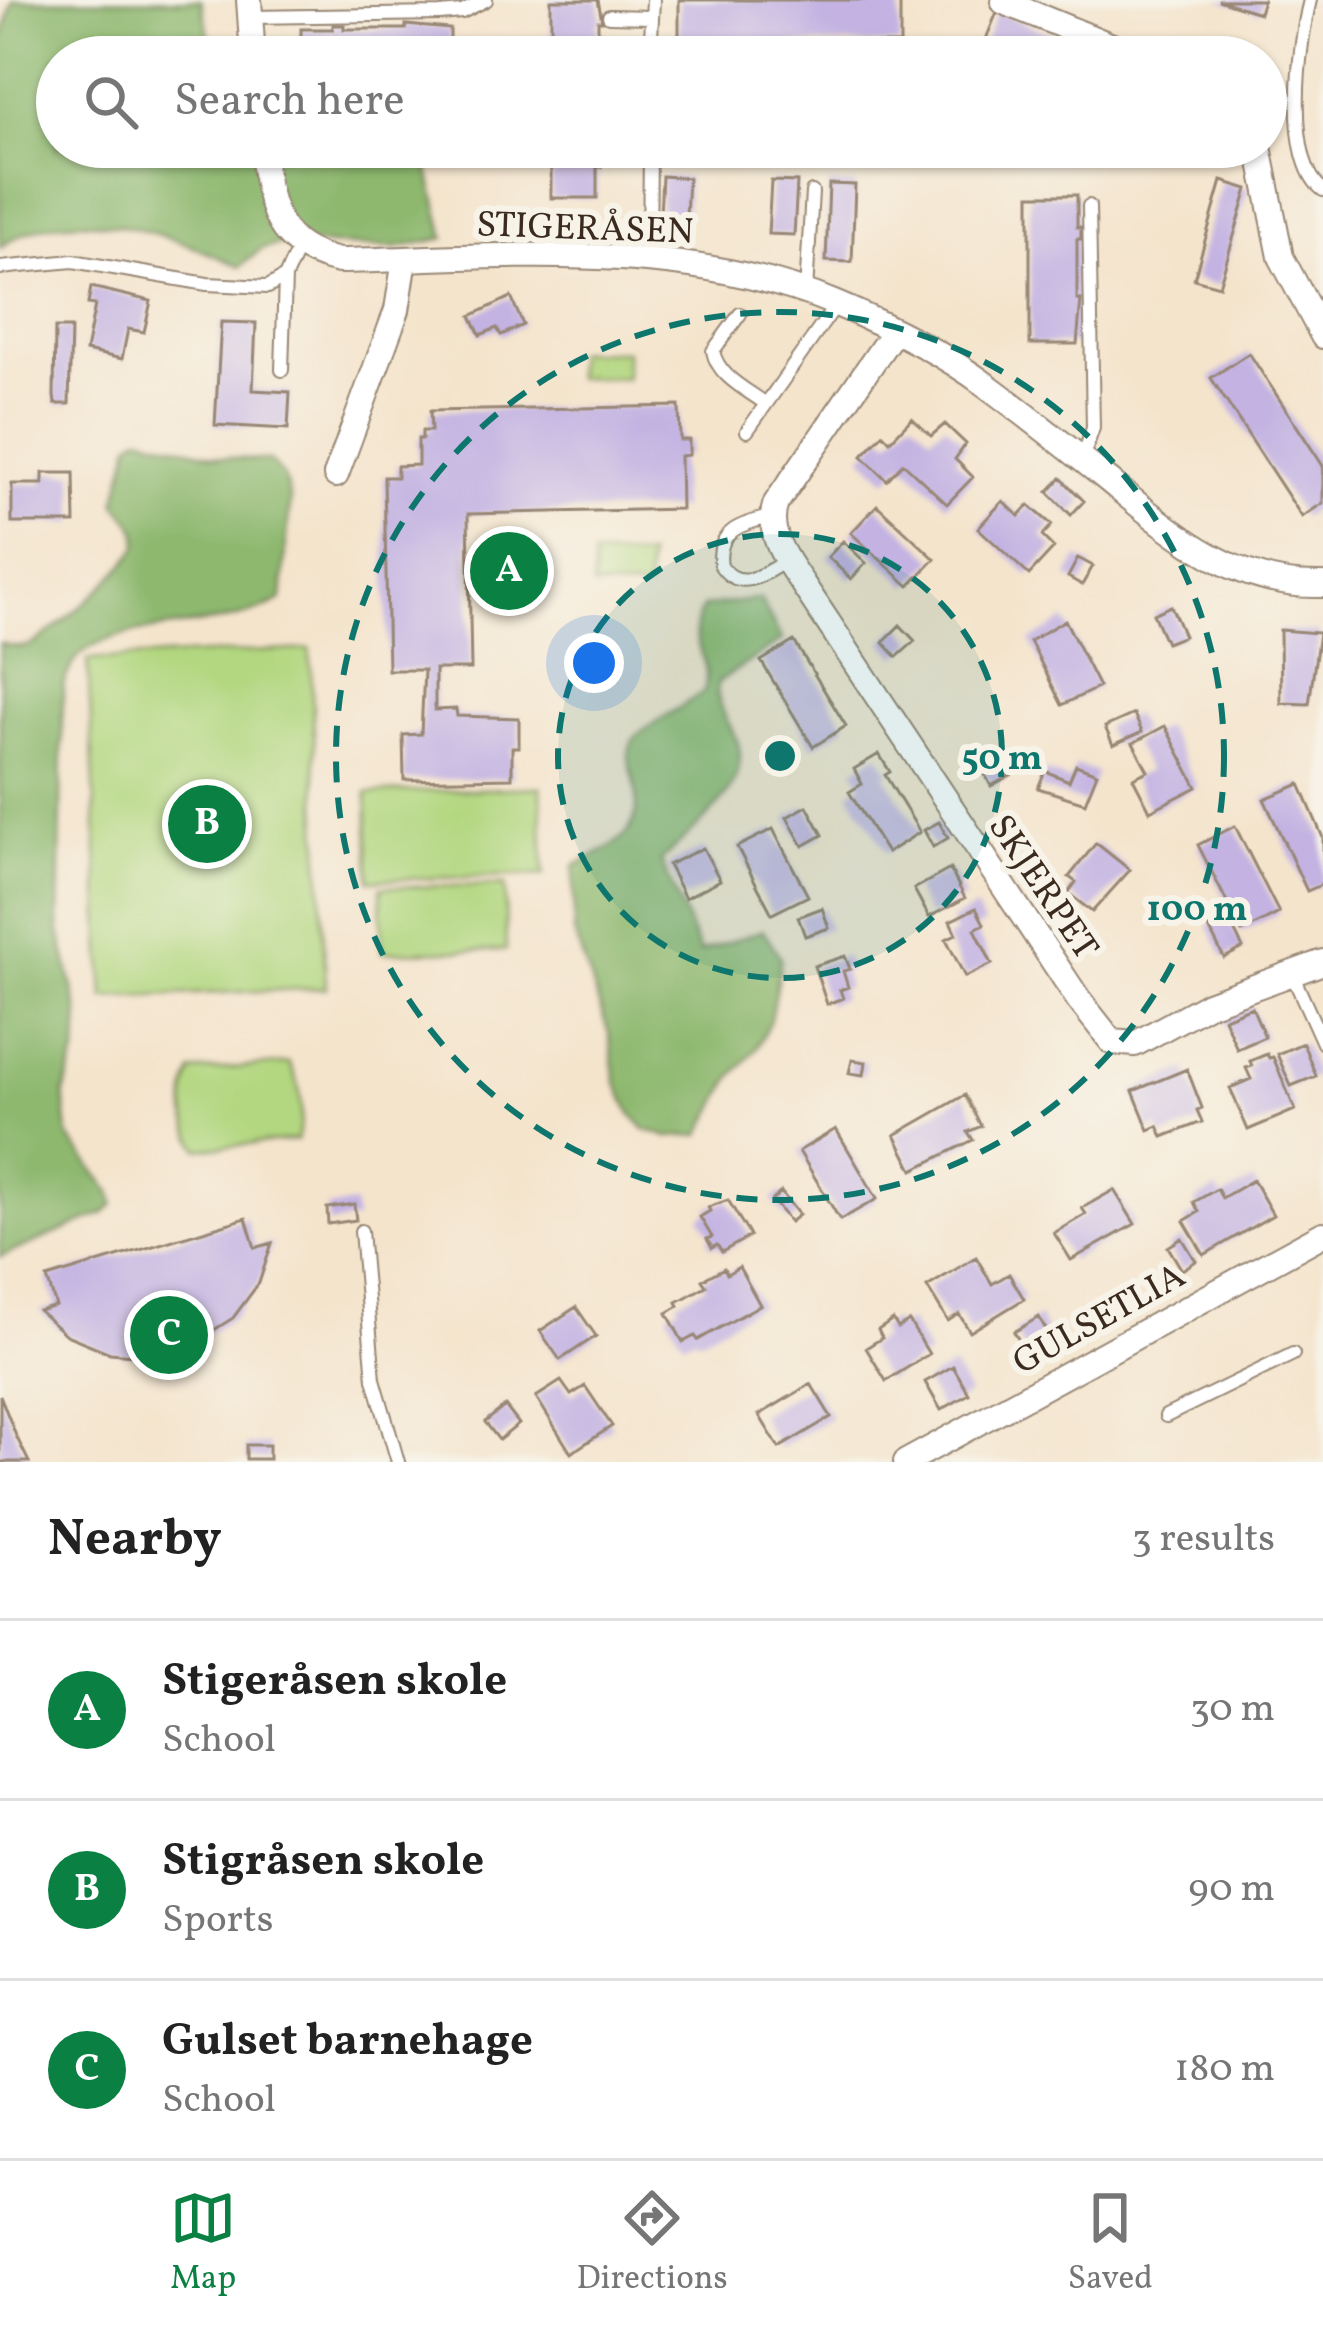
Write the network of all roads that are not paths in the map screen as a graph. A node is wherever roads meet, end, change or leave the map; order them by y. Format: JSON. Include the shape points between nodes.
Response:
{"nodes":[{"id":1,"x":485,"y":0,"type":"edge"},
{"id":2,"x":653,"y":0,"type":"edge"},
{"id":3,"x":1004,"y":2,"type":"edge"},
{"id":4,"x":1314,"y":3,"type":"edge"},
{"id":5,"x":249,"y":9,"type":"edge"},
{"id":6,"x":610,"y":16,"type":"dead end"},
{"id":7,"x":651,"y":17,"type":"junction"},
{"id":8,"x":651,"y":36,"type":"edge"},
{"id":9,"x":1087,"y":36,"type":"edge"},
{"id":10,"x":265,"y":168,"type":"edge"},
{"id":11,"x":650,"y":168,"type":"edge"},
{"id":12,"x":1263,"y":168,"type":"edge"},
{"id":13,"x":1323,"y":190,"type":"edge"},
{"id":14,"x":812,"y":192,"type":"dead end"},
{"id":15,"x":1089,"y":206,"type":"dead end"},
{"id":16,"x":299,"y":248,"type":"junction"},
{"id":17,"x":406,"y":259,"type":"junction"},
{"id":18,"x":649,"y":260,"type":"junction"},
{"id":19,"x":0,"y":268,"type":"edge"},
{"id":20,"x":285,"y":277,"type":"junction"},
{"id":21,"x":806,"y":292,"type":"junction"},
{"id":22,"x":836,"y":304,"type":"junction"},
{"id":23,"x":740,"y":314,"type":"dead end"},
{"id":24,"x":894,"y":331,"type":"junction"},
{"id":25,"x":1323,"y":336,"type":"edge"},
{"id":26,"x":282,"y":370,"type":"dead end"},
{"id":27,"x":766,"y":404,"type":"junction"},
{"id":28,"x":747,"y":431,"type":"dead end"},
{"id":29,"x":1082,"y":460,"type":"junction"},
{"id":30,"x":336,"y":475,"type":"dead end"},
{"id":31,"x":771,"y":517,"type":"junction"},
{"id":32,"x":787,"y":560,"type":"junction"},
{"id":33,"x":1323,"y":585,"type":"edge"},
{"id":34,"x":1323,"y":962,"type":"edge"},
{"id":35,"x":1292,"y":974,"type":"junction"},
{"id":36,"x":1323,"y":1043,"type":"edge"},
{"id":37,"x":361,"y":1231,"type":"dead end"},
{"id":38,"x":1323,"y":1234,"type":"edge"},
{"id":39,"x":1293,"y":1354,"type":"dead end"},
{"id":40,"x":1166,"y":1416,"type":"dead end"},
{"id":41,"x":398,"y":1462,"type":"edge"},
{"id":42,"x":906,"y":1462,"type":"edge"}],
"edges":[{"from":1,"to":5,"type":"lane","via":[[440,14]]},
{"from":2,"to":7,"type":"lane"},
{"from":3,"to":9,"type":"street"},
{"from":4,"to":13,"type":"lane","via":[[1299,45],[1297,92],[1308,172]]},
{"from":6,"to":7,"type":"lane"},
{"from":7,"to":8,"type":"lane"},
{"from":10,"to":16,"type":"street","via":[[273,211]]},
{"from":11,"to":18,"type":"lane"},
{"from":12,"to":25,"type":"street","via":[[1281,257]]},
{"from":14,"to":21,"type":"lane"},
{"from":15,"to":29,"type":"lane","via":[[1093,428]]},
{"from":16,"to":17,"type":"street","name":"STIGERÅSEN","via":[[339,261]]},
{"from":16,"to":20,"type":"lane"},
{"from":17,"to":18,"type":"street","name":"STIGERÅSEN"},
{"from":17,"to":30,"type":"street","via":[[398,310]]},
{"from":18,"to":21,"type":"street","name":"STIGERÅSEN","via":[[724,268]]},
{"from":19,"to":20,"type":"lane","via":[[73,261],[247,288]]},
{"from":20,"to":26,"type":"lane"},
{"from":21,"to":22,"type":"street","name":"STIGERÅSEN"},
{"from":22,"to":24,"type":"street","name":"STIGERÅSEN"},
{"from":22,"to":27,"type":"lane"},
{"from":23,"to":27,"type":"lane","via":[[714,360]]},
{"from":24,"to":29,"type":"street","name":"STIGERÅSEN","via":[[984,384]]},
{"from":24,"to":31,"type":"street"},
{"from":27,"to":28,"type":"lane"},
{"from":29,"to":33,"type":"street","name":"STIGERÅSEN","via":[[1221,563],[1275,582]]},
{"from":31,"to":32,"type":"street","name":"SKJERPET"},
{"from":31,"to":32,"type":"lane","via":[[724,537],[721,566],[744,581]]},
{"from":32,"to":35,"type":"street","name":"SKJERPET","via":[[1112,1042],[1150,1038],[1208,1004]]},
{"from":34,"to":35,"type":"street","name":"SKJERPET"},
{"from":35,"to":36,"type":"lane"},
{"from":37,"to":41,"type":"lane","via":[[374,1379]]},
{"from":38,"to":42,"type":"street","name":"GULSETLIA"},
{"from":39,"to":40,"type":"lane"}]}
